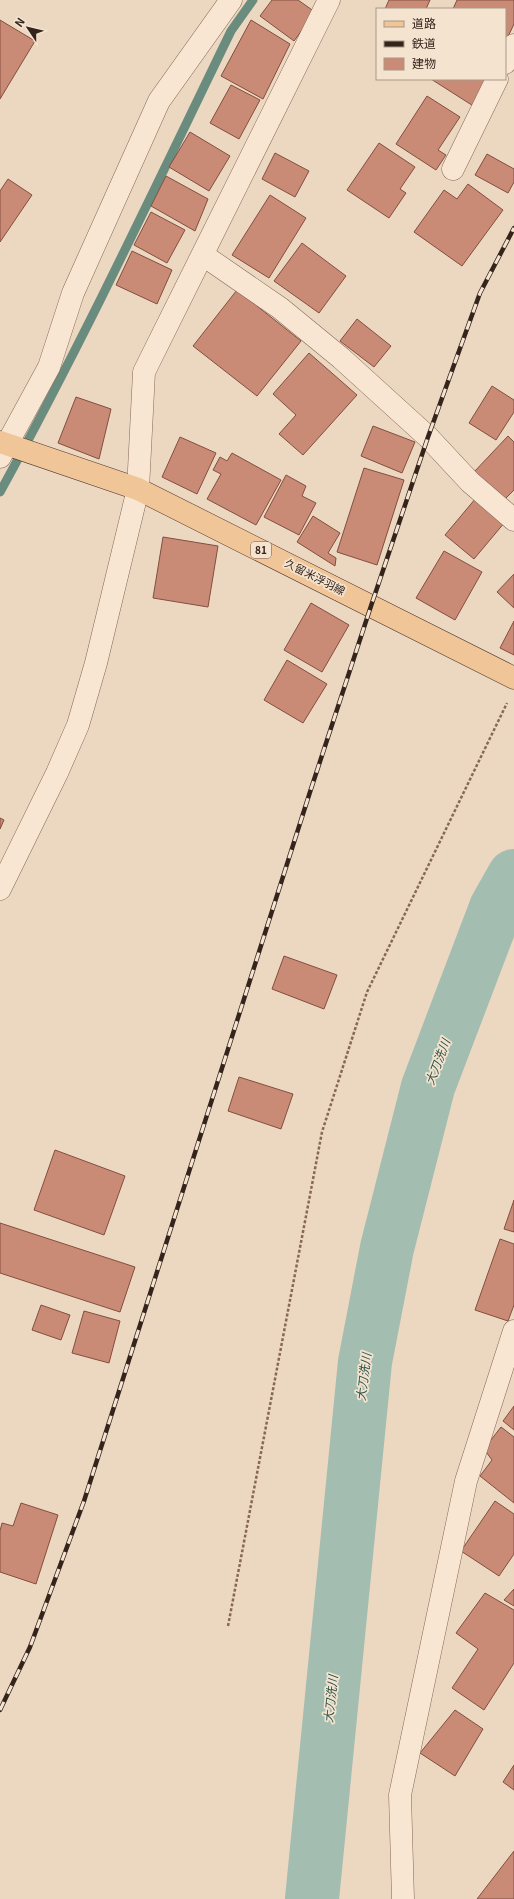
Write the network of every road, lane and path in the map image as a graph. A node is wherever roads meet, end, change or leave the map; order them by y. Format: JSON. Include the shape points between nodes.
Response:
{"nodes":[{"id":1,"x":231,"y":0,"type":"edge"},
{"id":2,"x":329,"y":0,"type":"edge"},
{"id":3,"x":514,"y":45,"type":"edge"},
{"id":4,"x":506,"y":62,"type":"edge"},
{"id":5,"x":496,"y":80,"type":"edge"},
{"id":6,"x":452,"y":169,"type":"dead end"},
{"id":7,"x":203,"y":254,"type":"junction"},
{"id":8,"x":2,"y":448,"type":"edge"},
{"id":9,"x":138,"y":489,"type":"junction"},
{"id":10,"x":514,"y":520,"type":"edge"},
{"id":11,"x":512,"y":687,"type":"edge"},
{"id":12,"x":0,"y":889,"type":"edge"},
{"id":13,"x":514,"y":1331,"type":"edge"},
{"id":14,"x":228,"y":1626,"type":"dead end"},
{"id":15,"x":404,"y":1899,"type":"edge"}],
"edges":[{"from":1,"to":8,"type":"street","via":[[159,101],[73,293],[49,367]]},
{"from":2,"to":7,"type":"street"},
{"from":3,"to":4,"type":"street"},
{"from":5,"to":6,"type":"street"},
{"from":7,"to":9,"type":"street","via":[[144,372]]},
{"from":7,"to":10,"type":"street","via":[[280,308],[341,358],[428,437],[470,482]]},
{"from":8,"to":9,"type":"main road","name":"久留米浮羽線","number":"81"},
{"from":9,"to":11,"type":"main road","name":"久留米浮羽線","number":"81"},
{"from":9,"to":12,"type":"street","via":[[78,725]]},
{"from":11,"to":14,"type":"path","via":[[451,822],[367,992],[322,1132]]},
{"from":13,"to":15,"type":"street","via":[[466,1481],[400,1795]]}]}
